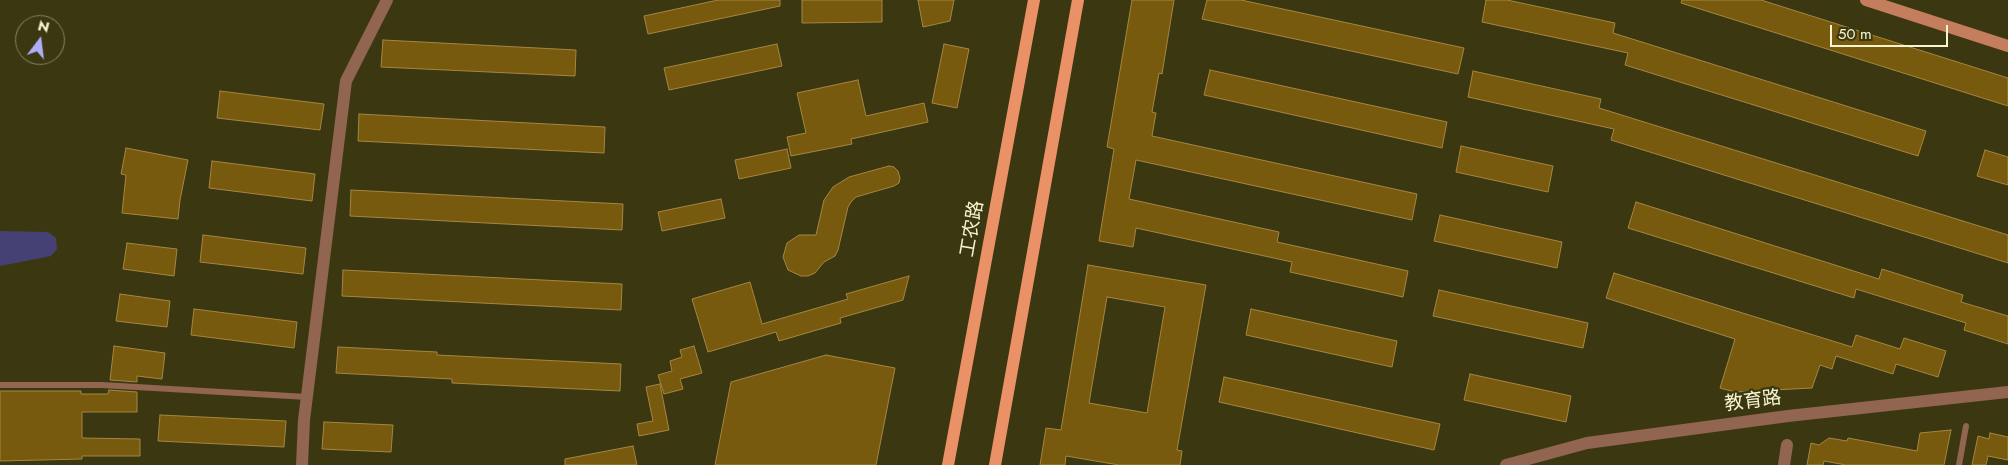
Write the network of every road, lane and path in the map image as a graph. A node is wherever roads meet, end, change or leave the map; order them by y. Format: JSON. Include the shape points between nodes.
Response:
{"nodes":[{"id":1,"x":387,"y":0,"type":"edge"},
{"id":2,"x":1034,"y":0,"type":"edge"},
{"id":3,"x":1078,"y":0,"type":"edge"},
{"id":4,"x":1866,"y":0,"type":"edge"},
{"id":5,"x":2008,"y":46,"type":"edge"},
{"id":6,"x":0,"y":386,"type":"edge"},
{"id":7,"x":2008,"y":392,"type":"edge"},
{"id":8,"x":307,"y":396,"type":"junction"},
{"id":9,"x":1966,"y":426,"type":"dead end"},
{"id":10,"x":1787,"y":445,"type":"dead end"},
{"id":11,"x":302,"y":465,"type":"edge"},
{"id":12,"x":948,"y":465,"type":"edge"},
{"id":13,"x":995,"y":465,"type":"edge"},
{"id":14,"x":1506,"y":465,"type":"edge"},
{"id":15,"x":1784,"y":465,"type":"edge"},
{"id":16,"x":1959,"y":465,"type":"edge"}],
"edges":[{"from":1,"to":8,"type":"street","via":[[346,81]]},
{"from":2,"to":12,"type":"main road","name":"工农路"},
{"from":3,"to":13,"type":"main road"},
{"from":4,"to":5,"type":"street"},
{"from":6,"to":8,"type":"lane","via":[[102,385]]},
{"from":7,"to":14,"type":"street","name":"教育路","via":[[1788,416],[1587,443]]},
{"from":8,"to":11,"type":"street"},
{"from":9,"to":16,"type":"lane"},
{"from":10,"to":15,"type":"street"}]}
